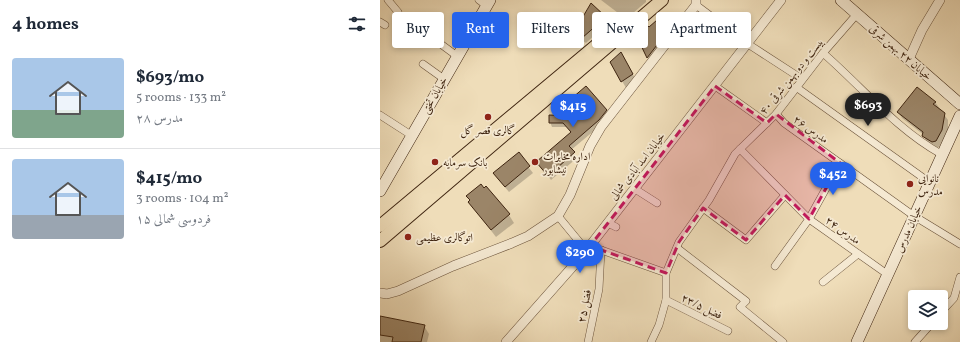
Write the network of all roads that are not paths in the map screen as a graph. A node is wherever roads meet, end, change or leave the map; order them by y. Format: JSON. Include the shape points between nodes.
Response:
{"nodes":[{"id":1,"x":388,"y":0,"type":"edge"},
{"id":2,"x":650,"y":0,"type":"edge"},
{"id":3,"x":662,"y":0,"type":"edge"},
{"id":4,"x":781,"y":0,"type":"edge"},
{"id":5,"x":841,"y":0,"type":"edge"},
{"id":6,"x":940,"y":0,"type":"edge"},
{"id":7,"x":485,"y":2,"type":"edge"},
{"id":8,"x":696,"y":2,"type":"edge"},
{"id":9,"x":398,"y":12,"type":"dead end"},
{"id":10,"x":708,"y":12,"type":"edge"},
{"id":11,"x":857,"y":14,"type":"junction"},
{"id":12,"x":751,"y":40,"type":"edge"},
{"id":13,"x":444,"y":46,"type":"edge"},
{"id":14,"x":751,"y":46,"type":"edge"},
{"id":15,"x":745,"y":48,"type":"edge"},
{"id":16,"x":823,"y":53,"type":"junction"},
{"id":17,"x":457,"y":56,"type":"junction"},
{"id":18,"x":909,"y":59,"type":"junction"},
{"id":19,"x":423,"y":64,"type":"dead end"},
{"id":20,"x":444,"y":79,"type":"junction"},
{"id":21,"x":802,"y":79,"type":"junction"},
{"id":22,"x":715,"y":86,"type":"junction"},
{"id":23,"x":796,"y":87,"type":"junction"},
{"id":24,"x":960,"y":104,"type":"edge"},
{"id":25,"x":776,"y":114,"type":"junction"},
{"id":26,"x":380,"y":115,"type":"edge"},
{"id":27,"x":960,"y":116,"type":"edge"},
{"id":28,"x":767,"y":123,"type":"junction"},
{"id":29,"x":411,"y":135,"type":"junction"},
{"id":30,"x":740,"y":149,"type":"junction"},
{"id":31,"x":941,"y":154,"type":"junction"},
{"id":32,"x":840,"y":163,"type":"junction"},
{"id":33,"x":929,"y":182,"type":"junction"},
{"id":34,"x":634,"y":189,"type":"junction"},
{"id":35,"x":380,"y":192,"type":"edge"},
{"id":36,"x":785,"y":195,"type":"junction"},
{"id":37,"x":657,"y":203,"type":"dead end"},
{"id":38,"x":703,"y":208,"type":"junction"},
{"id":39,"x":558,"y":216,"type":"junction"},
{"id":40,"x":914,"y":216,"type":"junction"},
{"id":41,"x":809,"y":219,"type":"junction"},
{"id":42,"x":380,"y":226,"type":"edge"},
{"id":43,"x":380,"y":241,"type":"edge"},
{"id":44,"x":960,"y":244,"type":"edge"},
{"id":45,"x":588,"y":248,"type":"junction"},
{"id":46,"x":677,"y":248,"type":"junction"},
{"id":47,"x":601,"y":250,"type":"junction"},
{"id":48,"x":858,"y":254,"type":"junction"},
{"id":49,"x":775,"y":266,"type":"dead end"},
{"id":50,"x":666,"y":273,"type":"junction"},
{"id":51,"x":887,"y":274,"type":"junction"},
{"id":52,"x":960,"y":277,"type":"edge"},
{"id":53,"x":823,"y":282,"type":"dead end"},
{"id":54,"x":380,"y":293,"type":"edge"},
{"id":55,"x":666,"y":300,"type":"junction"},
{"id":56,"x":957,"y":300,"type":"edge"},
{"id":57,"x":948,"y":307,"type":"edge"},
{"id":58,"x":926,"y":330,"type":"edge"},
{"id":59,"x":728,"y":331,"type":"dead end"},
{"id":60,"x":506,"y":342,"type":"edge"},
{"id":61,"x":588,"y":342,"type":"edge"},
{"id":62,"x":651,"y":342,"type":"edge"},
{"id":63,"x":783,"y":342,"type":"edge"},
{"id":64,"x":857,"y":342,"type":"edge"},
{"id":65,"x":915,"y":342,"type":"edge"}],
"edges":[{"from":1,"to":9,"type":"street"},
{"from":2,"to":42,"type":"main road"},
{"from":3,"to":43,"type":"main road"},
{"from":4,"to":12,"type":"street","name":"خیابان اسد آبادی شمالی"},
{"from":5,"to":11,"type":"main road","name":"خیابان ۲۲ بهمن شرقی"},
{"from":6,"to":18,"type":"street"},
{"from":7,"to":17,"type":"main road","name":"خیابان تختی"},
{"from":8,"to":10,"type":"street"},
{"from":8,"to":39,"type":"street","via":[[601,127]]},
{"from":11,"to":16,"type":"street","name":"بیست و دو بهمن شرقی ۴۰"},
{"from":11,"to":18,"type":"main road","name":"خیابان ۲۲ بهمن شرقی"},
{"from":13,"to":17,"type":"street"},
{"from":14,"to":21,"type":"street"},
{"from":15,"to":22,"type":"street","name":"خیابان اسد آبادی شمالی"},
{"from":16,"to":21,"type":"street","name":"بیست و دو بهمن شرقی ۴۰"},
{"from":16,"to":31,"type":"street","via":[[890,117],[925,145]]},
{"from":17,"to":20,"type":"main road","name":"خیابان تختی"},
{"from":18,"to":24,"type":"main road","name":"خیابان ۲۲ بهمن شرقی"},
{"from":19,"to":20,"type":"street"},
{"from":20,"to":29,"type":"main road","name":"خیابان تختی"},
{"from":21,"to":23,"type":"street","name":"بیست و دو بهمن شرقی ۴۰"},
{"from":22,"to":28,"type":"street"},
{"from":22,"to":34,"type":"street","name":"خیابان اسد آبادی شمالی"},
{"from":23,"to":25,"type":"street","name":"بیست و دو بهمن شرقی ۴۰"},
{"from":23,"to":33,"type":"street"},
{"from":25,"to":28,"type":"street","name":"بیست و دو بهمن شرقی ۴۰"},
{"from":25,"to":32,"type":"street","name":"مدرس ۲۶","via":[[784,123]]},
{"from":26,"to":29,"type":"street"},
{"from":27,"to":31,"type":"main road","name":"خیابان مدرس"},
{"from":28,"to":30,"type":"street","name":"بیست و دو بهمن شرقی ۴۰"},
{"from":29,"to":35,"type":"main road","name":"خیابان تختی"},
{"from":30,"to":36,"type":"street","name":"مدرس ۲۴"},
{"from":30,"to":38,"type":"street","name":"بیست و دو بهمن شرقی ۴۰"},
{"from":31,"to":33,"type":"main road","name":"خیابان مدرس"},
{"from":32,"to":40,"type":"street","name":"مدرس ۲۶"},
{"from":32,"to":41,"type":"street"},
{"from":33,"to":40,"type":"main road","name":"خیابان مدرس"},
{"from":34,"to":37,"type":"street"},
{"from":34,"to":45,"type":"street","name":"خیابان اسد آبادی شمالی","via":[[612,225]]},
{"from":36,"to":38,"type":"street","via":[[746,240]]},
{"from":36,"to":41,"type":"street","name":"مدرس ۲۴"},
{"from":38,"to":46,"type":"street","name":"بیست و دو بهمن شرقی ۴۰"},
{"from":39,"to":45,"type":"street"},
{"from":39,"to":54,"type":"street","via":[[528,236],[512,243],[398,291]]},
{"from":40,"to":44,"type":"street","name":"مدرس ۲۶"},
{"from":40,"to":51,"type":"main road","name":"خیابان مدرس"},
{"from":41,"to":48,"type":"street","name":"مدرس ۲۴"},
{"from":41,"to":49,"type":"street"},
{"from":45,"to":47,"type":"street"},
{"from":45,"to":60,"type":"street","name":"خیابان اسد آبادی شمالی"},
{"from":46,"to":50,"type":"street","name":"بیست و دو بهمن شرقی ۴۰"},
{"from":46,"to":63,"type":"street","via":[[746,301],[740,307]]},
{"from":47,"to":50,"type":"street"},
{"from":47,"to":61,"type":"street","name":"فضل ۲۵","via":[[599,289]]},
{"from":48,"to":51,"type":"street","name":"مدرس ۲۴"},
{"from":48,"to":53,"type":"street"},
{"from":50,"to":55,"type":"street"},
{"from":51,"to":64,"type":"main road","name":"خیابان مدرس"},
{"from":52,"to":56,"type":"street"},
{"from":55,"to":59,"type":"street","name":"فضل ۲۳/۵"},
{"from":55,"to":62,"type":"street"},
{"from":56,"to":57,"type":"street"},
{"from":58,"to":65,"type":"street"}]}
